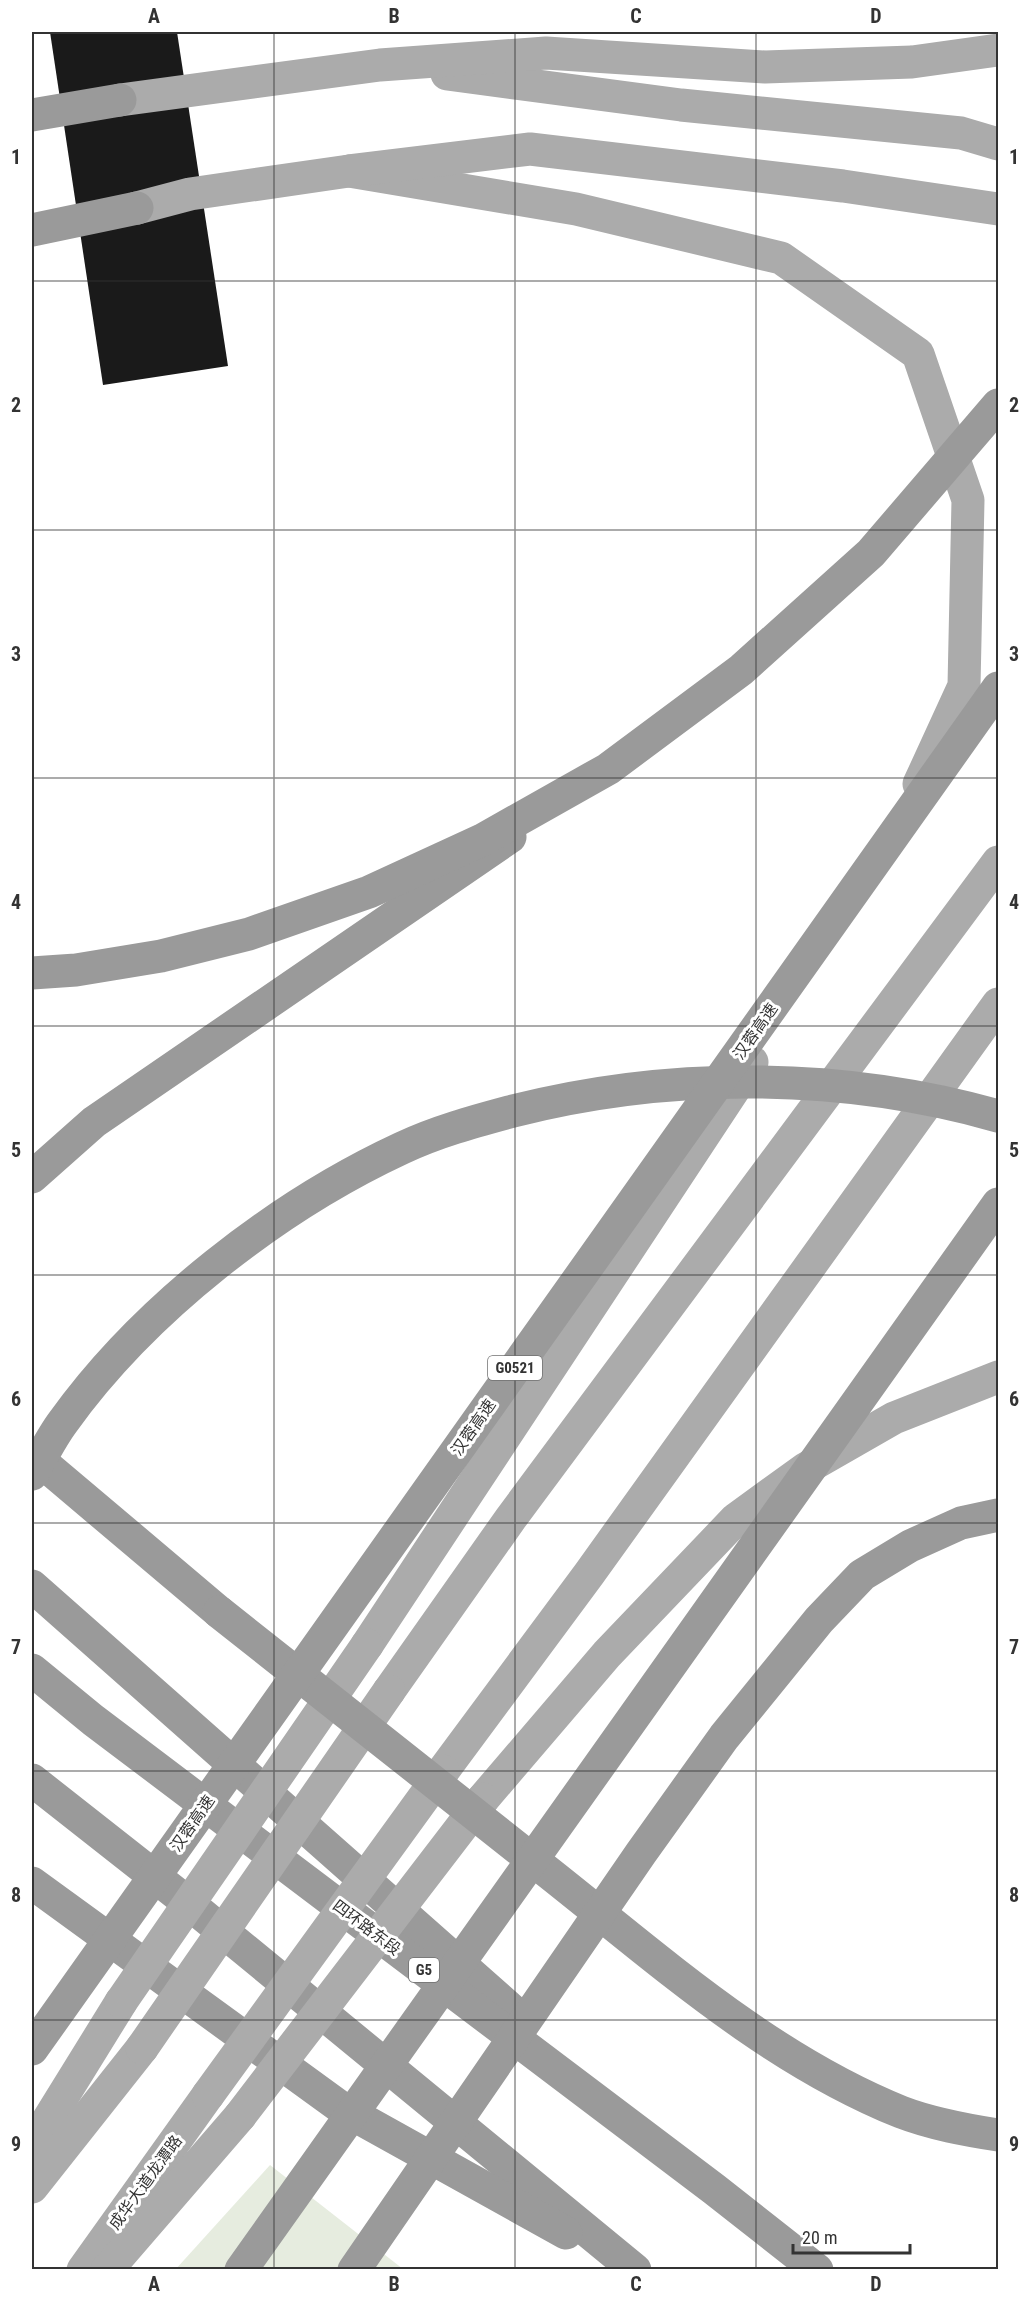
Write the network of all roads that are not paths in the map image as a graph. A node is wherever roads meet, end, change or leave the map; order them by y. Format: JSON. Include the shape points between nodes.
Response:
{"nodes":[{"id":1,"x":999,"y":50,"type":"edge"},
{"id":2,"x":380,"y":65,"type":"junction"},
{"id":3,"x":120,"y":100,"type":"joint"},
{"id":4,"x":32,"y":115,"type":"edge"},
{"id":5,"x":999,"y":144,"type":"edge"},
{"id":6,"x":349,"y":171,"type":"junction"},
{"id":7,"x":137,"y":208,"type":"joint"},
{"id":8,"x":999,"y":209,"type":"edge"},
{"id":9,"x":32,"y":230,"type":"edge"},
{"id":10,"x":999,"y":405,"type":"edge"},
{"id":11,"x":999,"y":688,"type":"edge"},
{"id":12,"x":608,"y":770,"type":"junction"},
{"id":13,"x":999,"y":862,"type":"edge"},
{"id":14,"x":32,"y":973,"type":"edge"},
{"id":15,"x":999,"y":1004,"type":"edge"},
{"id":16,"x":999,"y":1116,"type":"edge"},
{"id":17,"x":32,"y":1177,"type":"edge"},
{"id":18,"x":999,"y":1204,"type":"edge"},
{"id":19,"x":999,"y":1377,"type":"edge"},
{"id":20,"x":32,"y":1454,"type":"edge"},
{"id":21,"x":32,"y":1474,"type":"edge"},
{"id":22,"x":999,"y":1515,"type":"edge"},
{"id":23,"x":32,"y":1586,"type":"edge"},
{"id":24,"x":32,"y":1670,"type":"edge"},
{"id":25,"x":32,"y":1780,"type":"edge"},
{"id":26,"x":32,"y":1883,"type":"edge"},
{"id":27,"x":32,"y":2049,"type":"edge"},
{"id":28,"x":999,"y":2135,"type":"edge"},
{"id":29,"x":32,"y":2146,"type":"edge"},
{"id":30,"x":32,"y":2187,"type":"edge"},
{"id":31,"x":714,"y":2189,"type":"junction"},
{"id":32,"x":83,"y":2270,"type":"edge"},
{"id":33,"x":107,"y":2270,"type":"edge"},
{"id":34,"x":241,"y":2270,"type":"edge"},
{"id":35,"x":354,"y":2270,"type":"edge"},
{"id":36,"x":634,"y":2270,"type":"edge"},
{"id":37,"x":817,"y":2270,"type":"edge"}],
"edges":[{"from":1,"to":2,"type":"main road","via":[[912,62],[765,67],[546,53]]},
{"from":2,"to":3,"type":"main road"},
{"from":2,"to":5,"type":"main road","via":[[681,105],[962,133]]},
{"from":3,"to":4,"type":"highway"},
{"from":6,"to":7,"type":"main road","via":[[190,195]]},
{"from":6,"to":8,"type":"main road","via":[[530,149],[843,186]]},
{"from":6,"to":29,"type":"main road","bridge":true,"via":[[576,209],[781,258],[918,354],[968,500],[964,686],[884,861],[367,1645],[121,2002]]},
{"from":7,"to":9,"type":"highway"},
{"from":10,"to":12,"type":"highway","bridge":true,"via":[[872,553],[741,670]]},
{"from":11,"to":27,"type":"highway","name":"汉蓉高速","number":"G0521","bridge":true},
{"from":12,"to":14,"type":"highway","bridge":true,"via":[[482,840],[369,892],[249,934],[161,956]]},
{"from":12,"to":17,"type":"highway","bridge":true,"via":[[94,1122]]},
{"from":13,"to":30,"type":"main road","bridge":true,"via":[[511,1518],[142,2048]]},
{"from":15,"to":32,"type":"main road","name":"成华大道龙潭路","bridge":true},
{"from":16,"to":21,"type":"highway","bridge":true,"via":[[864,1088],[755,1082],[617,1091],[544,1103],[457,1127],[403,1147],[337,1182],[269,1224],[167,1304],[115,1358],[63,1422]]},
{"from":18,"to":34,"type":"highway","bridge":true},
{"from":19,"to":33,"type":"main road","bridge":true,"via":[[894,1418],[805,1469],[736,1519],[607,1654],[483,1799],[240,2115]]},
{"from":20,"to":28,"type":"highway","bridge":true,"via":[[219,1612],[769,2043],[840,2084],[904,2113]]},
{"from":22,"to":35,"type":"highway","bridge":true,"via":[[961,1523],[910,1546],[862,1575],[819,1620],[717,1746],[640,1853]]},
{"from":23,"to":31,"type":"highway"},
{"from":24,"to":31,"type":"highway","name":"四环路东段","number":"G5","via":[[103,1728]]},
{"from":25,"to":36,"type":"highway","via":[[182,1898]]},
{"from":26,"to":36,"type":"highway","via":[[343,2109]]},
{"from":31,"to":37,"type":"highway","name":"四环路东段","number":"G5"}]}
